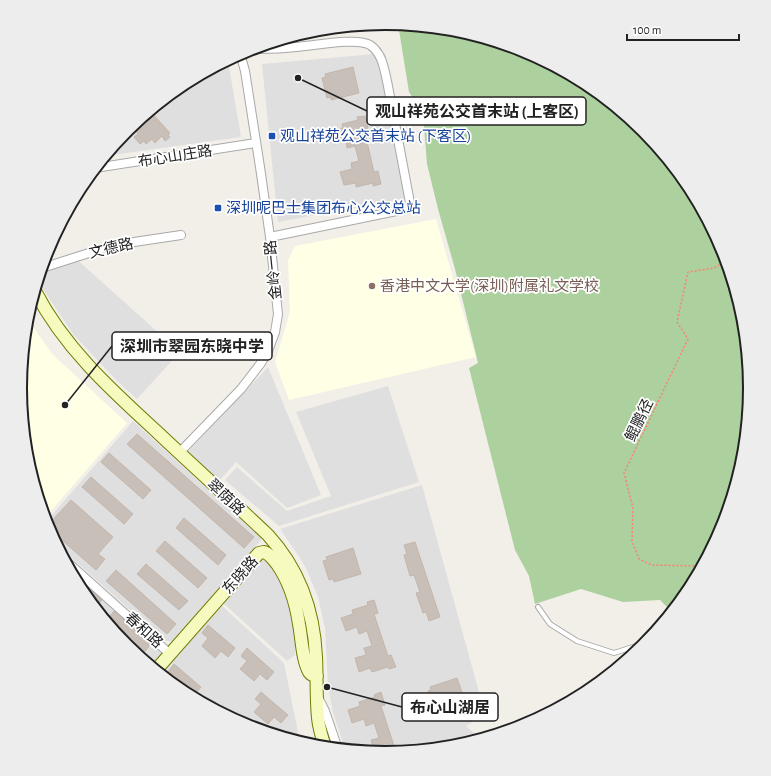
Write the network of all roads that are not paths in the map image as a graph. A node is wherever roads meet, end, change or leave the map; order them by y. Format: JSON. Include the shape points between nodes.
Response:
{"nodes":[{"id":1,"x":267,"y":50,"type":"edge"},
{"id":2,"x":244,"y":59,"type":"edge"},
{"id":3,"x":256,"y":143,"type":"junction"},
{"id":4,"x":104,"y":167,"type":"edge"},
{"id":5,"x":181,"y":235,"type":"dead end"},
{"id":6,"x":270,"y":237,"type":"junction"},
{"id":7,"x":49,"y":266,"type":"edge"},
{"id":8,"x":38,"y":298,"type":"edge"},
{"id":9,"x":179,"y":453,"type":"junction"},
{"id":10,"x":77,"y":571,"type":"edge"},
{"id":11,"x":538,"y":607,"type":"dead end"},
{"id":12,"x":633,"y":647,"type":"edge"},
{"id":13,"x":170,"y":654,"type":"junction"},
{"id":14,"x":159,"y":666,"type":"edge"},
{"id":15,"x":317,"y":676,"type":"junction"},
{"id":16,"x":316,"y":695,"type":"junction"},
{"id":17,"x":323,"y":741,"type":"edge"},
{"id":18,"x":336,"y":743,"type":"edge"}],
"edges":[{"from":1,"to":6,"type":"street","via":[[356,42],[369,45],[377,52],[387,81],[411,208]]},
{"from":2,"to":3,"type":"street","name":"金岭一路"},
{"from":3,"to":4,"type":"street","name":"布心山庄路"},
{"from":3,"to":6,"type":"street","name":"金岭一路"},
{"from":5,"to":7,"type":"street","name":"文德路","via":[[114,245]]},
{"from":6,"to":9,"type":"street","name":"金岭一路","via":[[278,314],[268,351],[241,389]]},
{"from":8,"to":9,"type":"street","name":"翠荫路","via":[[46,313],[82,359],[109,388]]},
{"from":9,"to":15,"type":"street","name":"翠荫路","via":[[268,535],[297,574],[312,622]]},
{"from":10,"to":13,"type":"street","name":"春和路"},
{"from":11,"to":12,"type":"lane","via":[[550,624],[577,641],[614,653]]},
{"from":13,"to":14,"type":"street","name":"东晓路"},
{"from":13,"to":15,"type":"street","name":"东晓路","via":[[259,554],[264,552],[278,566],[286,581],[297,616],[308,668],[310,674]]},
{"from":15,"to":16,"type":"street","name":"翠荫路"},
{"from":16,"to":17,"type":"street","name":"翠荫路"},
{"from":16,"to":18,"type":"street","via":[[325,711]]}]}
